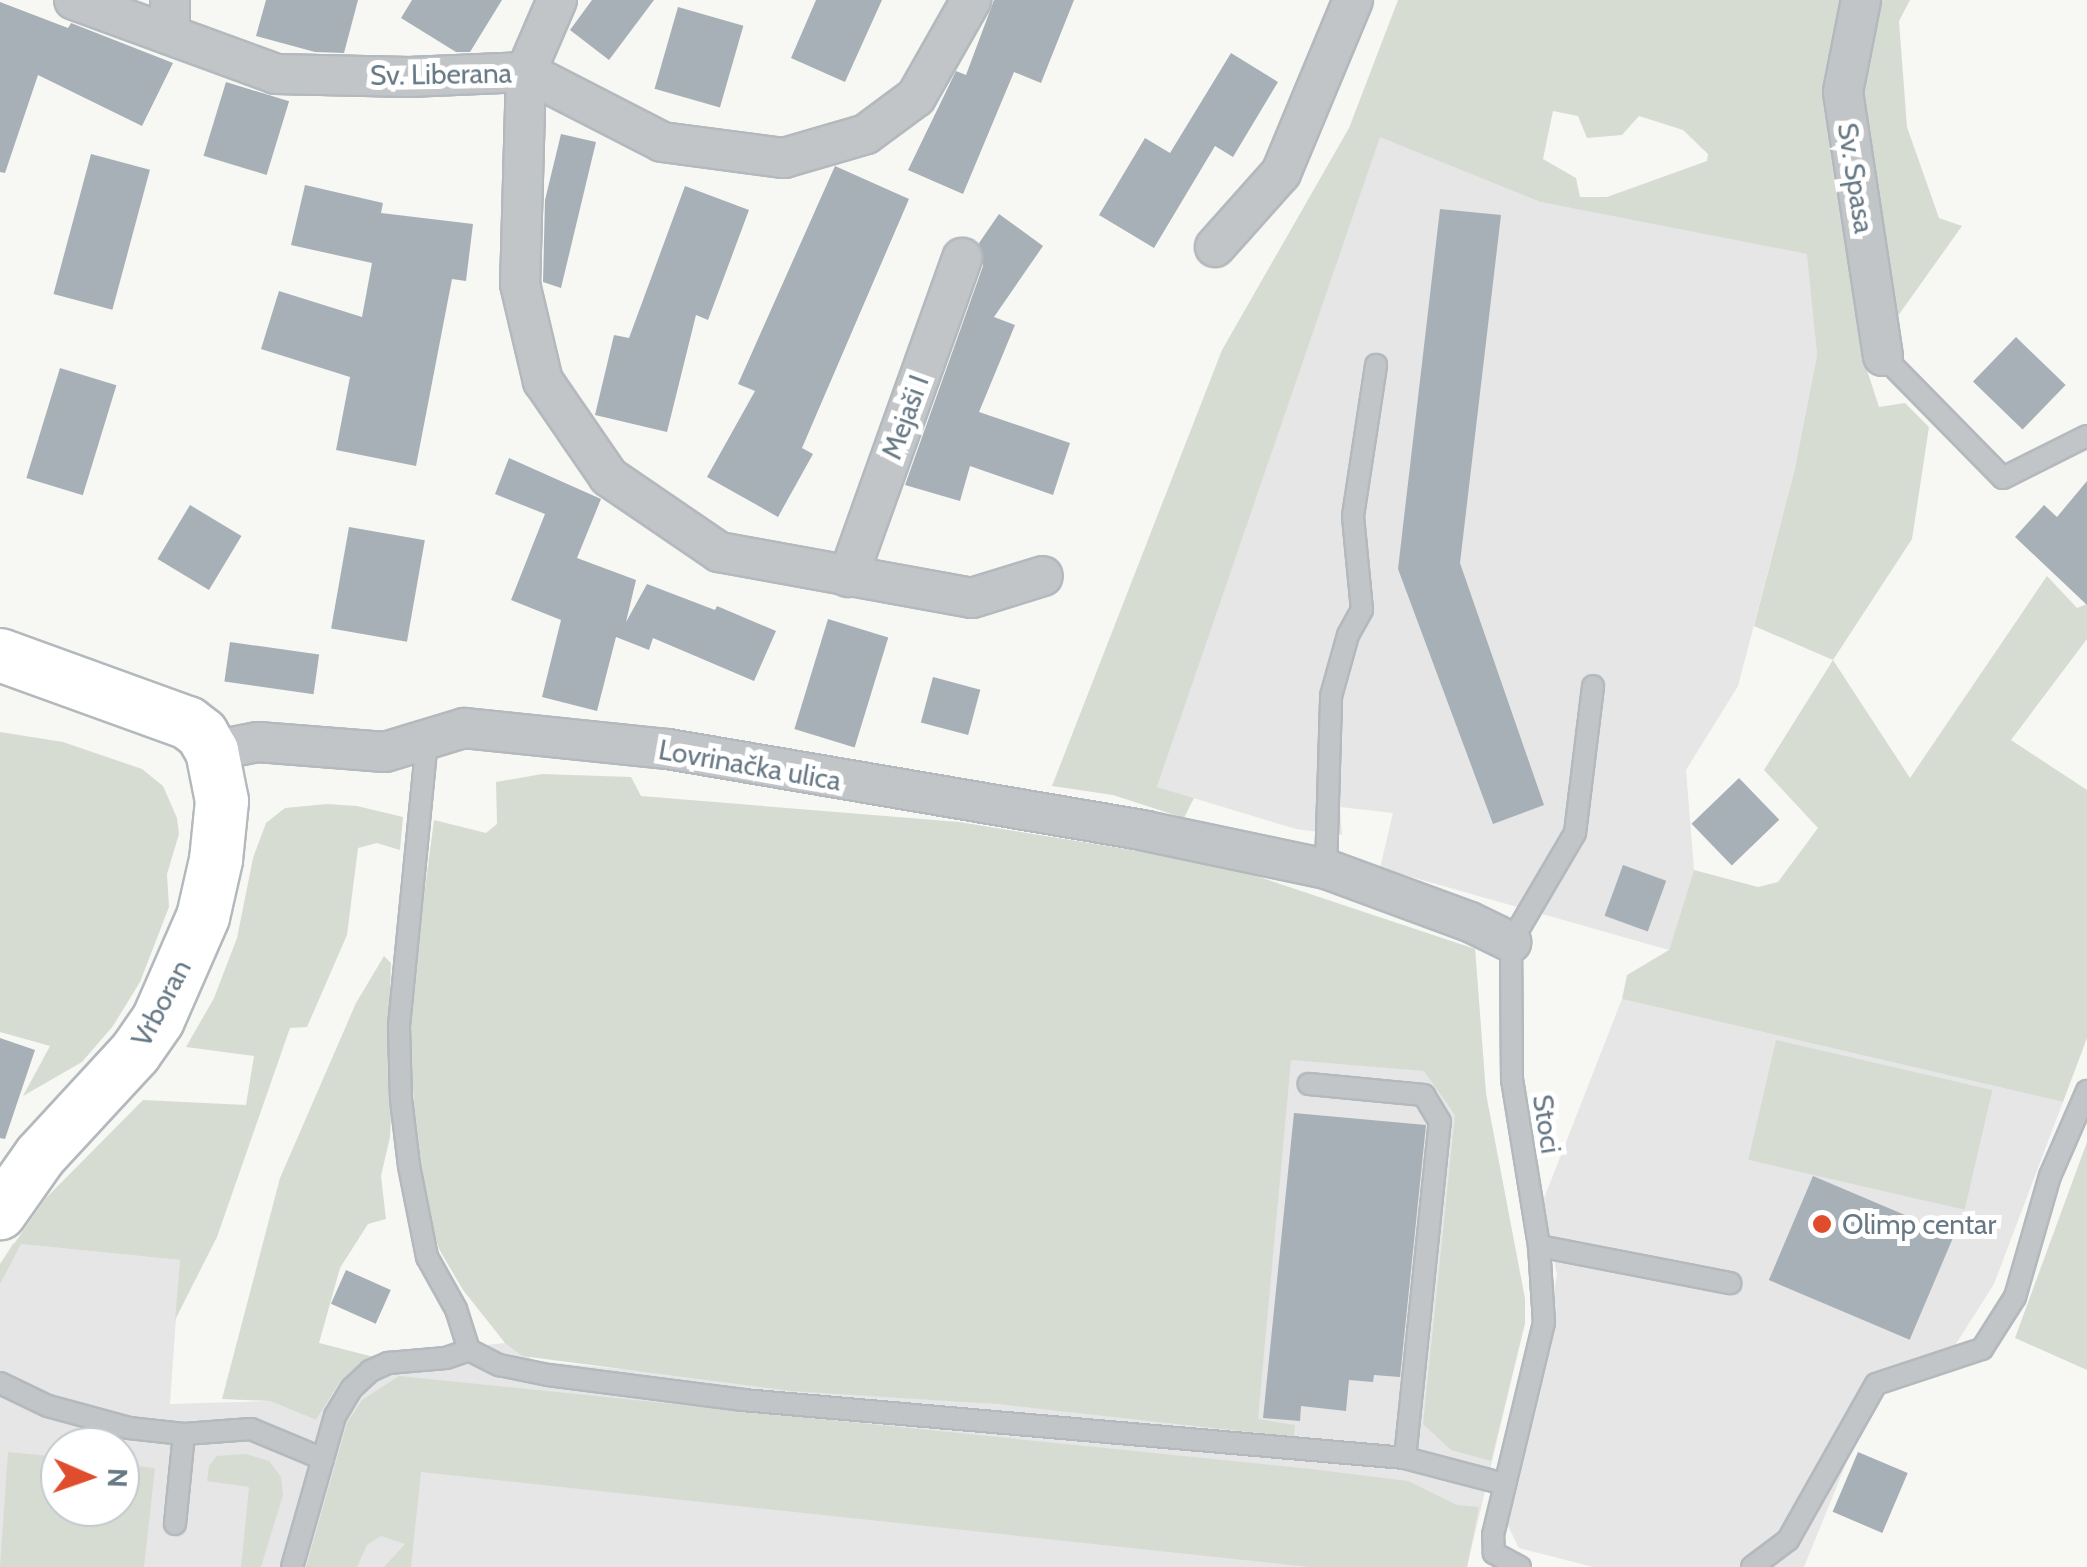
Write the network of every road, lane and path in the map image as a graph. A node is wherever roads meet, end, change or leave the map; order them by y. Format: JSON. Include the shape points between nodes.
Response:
{"nodes":[{"id":1,"x":74,"y":0,"type":"edge"},
{"id":2,"x":557,"y":0,"type":"edge"},
{"id":3,"x":972,"y":0,"type":"edge"},
{"id":4,"x":1353,"y":0,"type":"edge"},
{"id":5,"x":1861,"y":0,"type":"edge"},
{"id":6,"x":170,"y":18,"type":"edge"},
{"id":7,"x":526,"y":72,"type":"junction"},
{"id":8,"x":1214,"y":247,"type":"dead end"},
{"id":9,"x":962,"y":258,"type":"dead end"},
{"id":10,"x":1883,"y":356,"type":"joint"},
{"id":11,"x":1376,"y":365,"type":"dead end"},
{"id":12,"x":2087,"y":436,"type":"edge"},
{"id":13,"x":848,"y":576,"type":"junction"},
{"id":14,"x":1043,"y":576,"type":"dead end"},
{"id":15,"x":0,"y":655,"type":"edge"},
{"id":16,"x":1593,"y":686,"type":"dead end"},
{"id":17,"x":427,"y":740,"type":"junction"},
{"id":18,"x":212,"y":751,"type":"junction"},
{"id":19,"x":1326,"y":870,"type":"junction"},
{"id":20,"x":1510,"y":942,"type":"junction"},
{"id":21,"x":1309,"y":1084,"type":"dead end"},
{"id":22,"x":2087,"y":1091,"type":"edge"},
{"id":23,"x":0,"y":1213,"type":"edge"},
{"id":24,"x":1539,"y":1246,"type":"junction"},
{"id":25,"x":1730,"y":1283,"type":"dead end"},
{"id":26,"x":470,"y":1350,"type":"junction"},
{"id":27,"x":0,"y":1383,"type":"edge"},
{"id":28,"x":184,"y":1434,"type":"junction"},
{"id":29,"x":1405,"y":1458,"type":"junction"},
{"id":30,"x":323,"y":1459,"type":"junction"},
{"id":31,"x":1504,"y":1484,"type":"junction"},
{"id":32,"x":175,"y":1524,"type":"dead end"},
{"id":33,"x":292,"y":1567,"type":"edge"},
{"id":34,"x":1520,"y":1567,"type":"edge"},
{"id":35,"x":1752,"y":1567,"type":"edge"}],
"edges":[{"from":1,"to":6,"type":"street","name":"Sv. Liberana"},
{"from":2,"to":7,"type":"street"},
{"from":3,"to":7,"type":"street","name":"Sv. Liberana","via":[[916,96],[866,134],[784,158],[662,142]]},
{"from":4,"to":8,"type":"street","via":[[1281,173]]},
{"from":5,"to":10,"type":"street","name":"Sv. Spasa","via":[[1843,92]]},
{"from":6,"to":7,"type":"street","name":"Sv. Liberana","via":[[276,74]]},
{"from":7,"to":13,"type":"street","via":[[520,284],[544,382],[608,477],[718,552]]},
{"from":9,"to":13,"type":"street","name":"Mejaši I"},
{"from":10,"to":12,"type":"lane","via":[[2003,478]]},
{"from":11,"to":19,"type":"lane","via":[[1353,516],[1362,610],[1330,696]]},
{"from":13,"to":14,"type":"street","via":[[972,598]]},
{"from":15,"to":18,"type":"street","via":[[188,723]]},
{"from":16,"to":20,"type":"lane","via":[[1575,832]]},
{"from":17,"to":18,"type":"street","name":"Lovrinačka ulica","via":[[385,752],[258,742]]},
{"from":17,"to":19,"type":"street","name":"Lovrinačka ulica","via":[[464,728],[668,750],[1146,830]]},
{"from":17,"to":26,"type":"lane","via":[[399,1028],[401,1099],[427,1256]]},
{"from":18,"to":23,"type":"street","name":"Vrboran","via":[[222,801],[216,860],[203,917],[180,972],[135,1054],[40,1156]]},
{"from":19,"to":20,"type":"street","name":"Lovrinačka ulica"},
{"from":20,"to":24,"type":"lane","name":"Stoci","via":[[1512,1080]]},
{"from":21,"to":29,"type":"lane","via":[[1424,1096],[1440,1122]]},
{"from":22,"to":35,"type":"lane","via":[[2050,1176],[2015,1296],[1982,1349],[1876,1384],[1788,1540]]},
{"from":24,"to":25,"type":"lane"},
{"from":24,"to":31,"type":"lane","name":"Stoci","via":[[1544,1323]]},
{"from":26,"to":29,"type":"lane","via":[[499,1365],[548,1376],[743,1400]]},
{"from":26,"to":30,"type":"lane","via":[[370,1371],[336,1416]]},
{"from":27,"to":28,"type":"lane","via":[[48,1406],[129,1428]]},
{"from":28,"to":30,"type":"lane","via":[[251,1429]]},
{"from":28,"to":32,"type":"lane"},
{"from":29,"to":31,"type":"lane"},
{"from":30,"to":33,"type":"lane"},
{"from":31,"to":34,"type":"lane","name":"Stoci","via":[[1494,1553]]}]}
